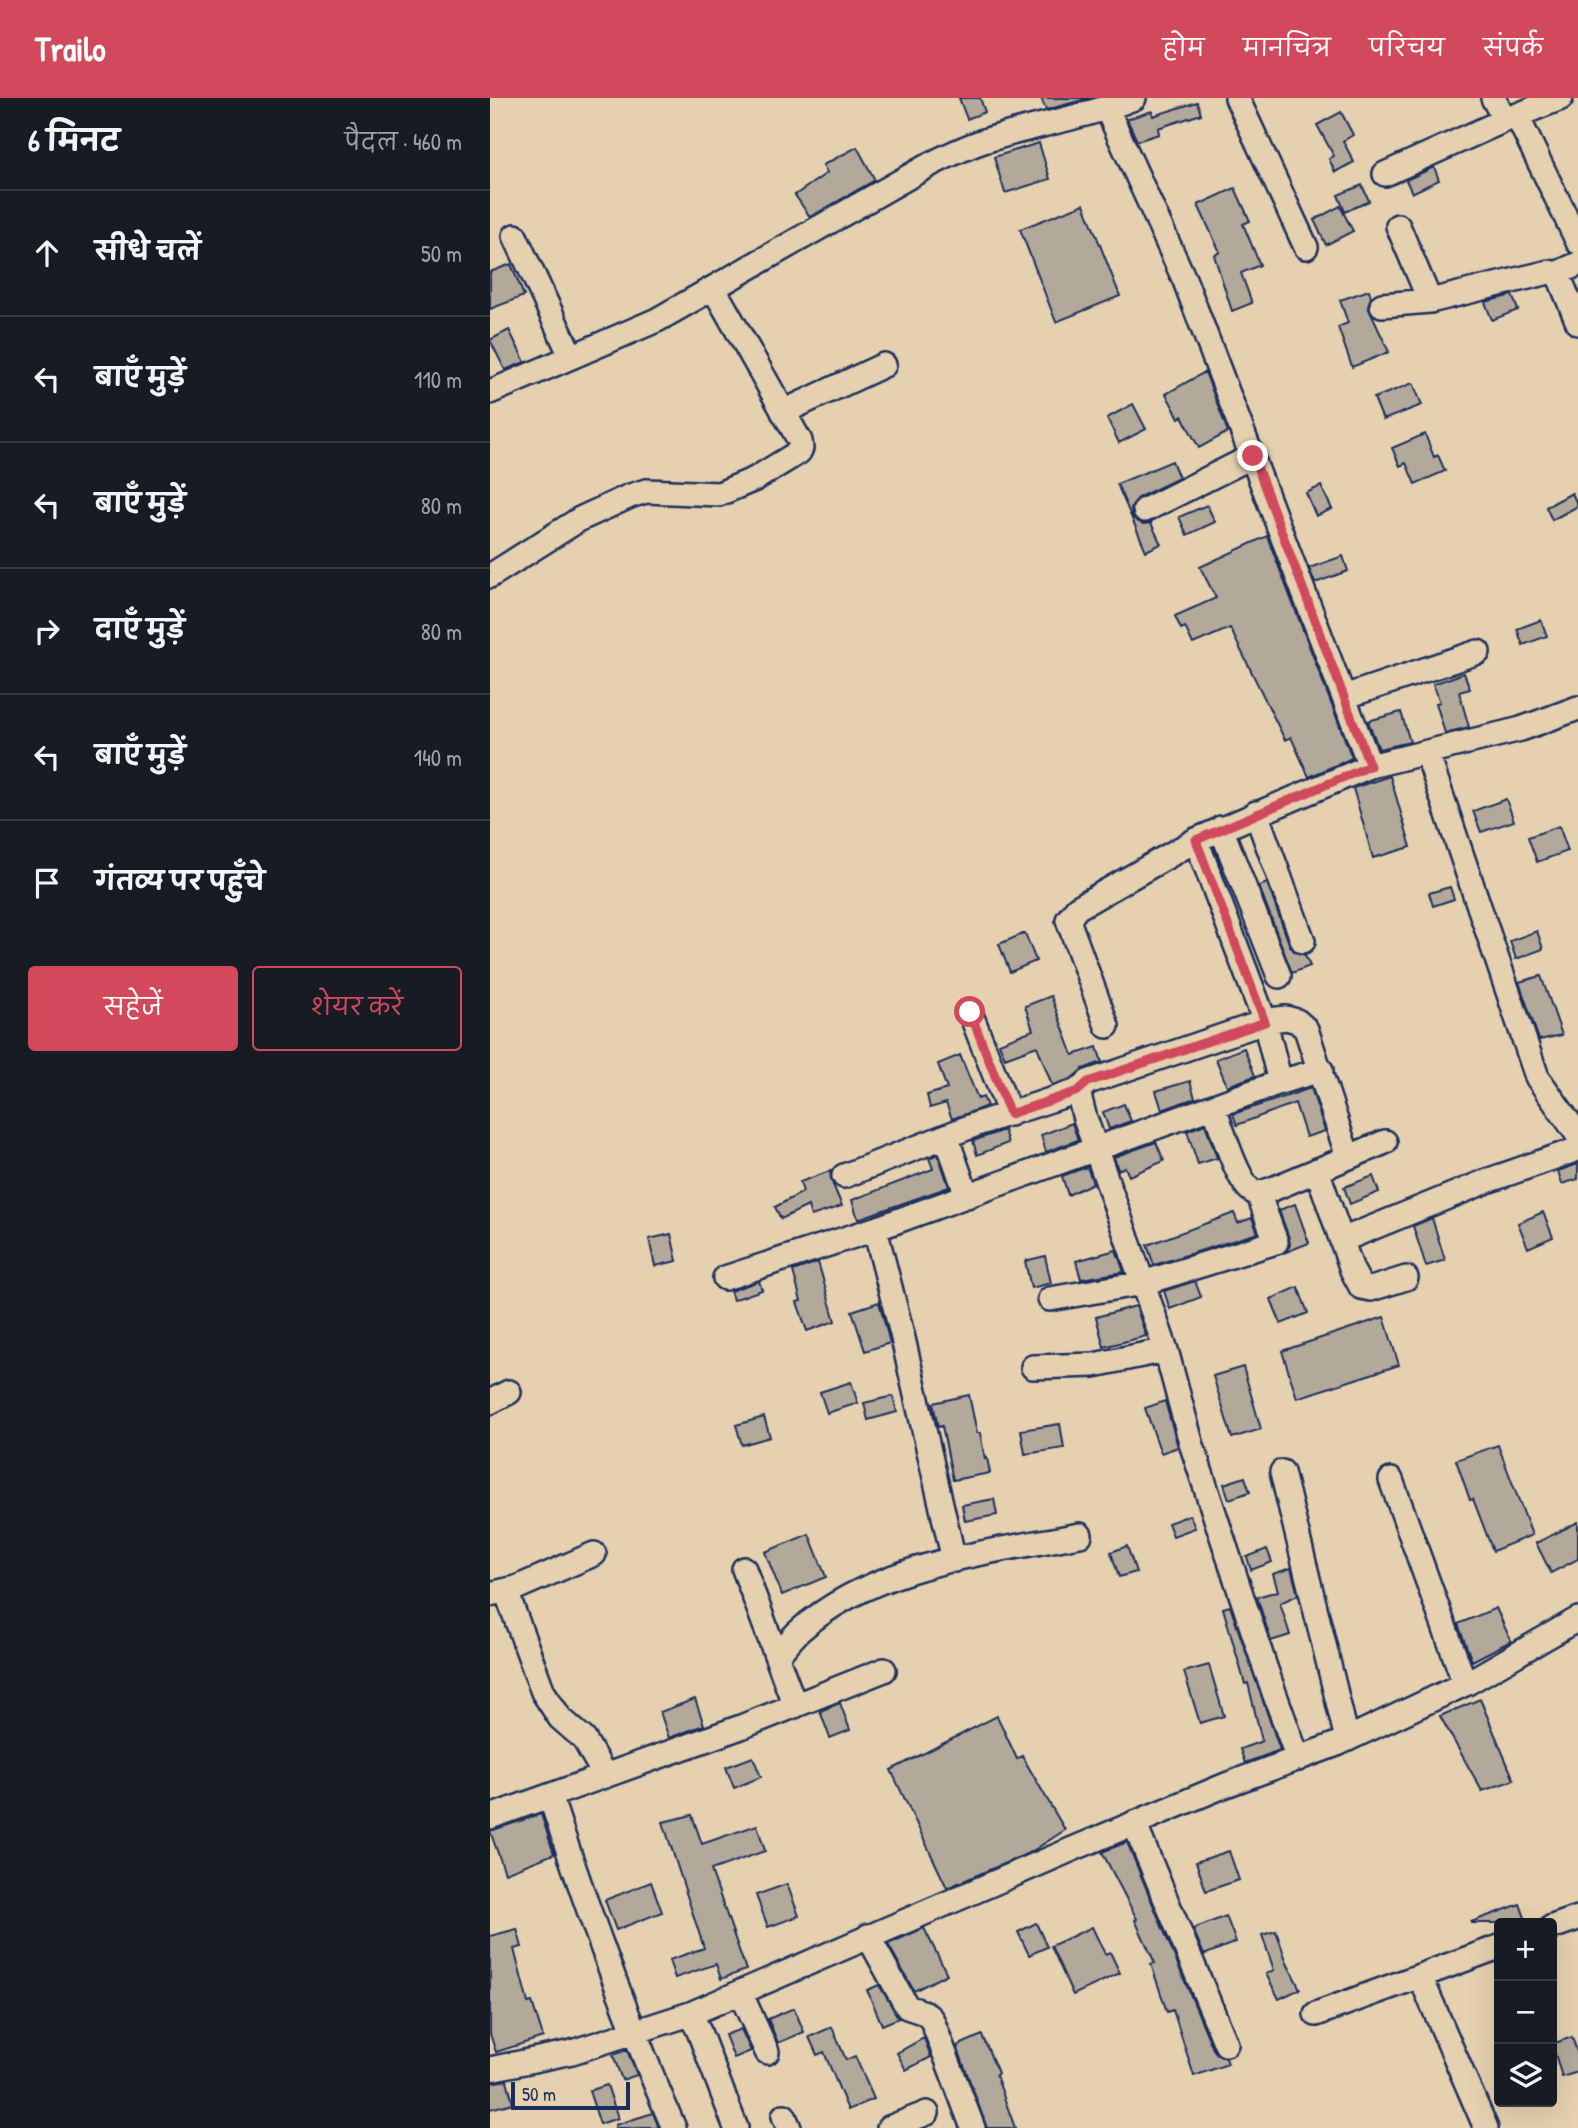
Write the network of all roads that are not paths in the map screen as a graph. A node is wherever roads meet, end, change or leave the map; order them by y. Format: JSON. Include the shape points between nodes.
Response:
{"nodes":[{"id":1,"x":1134,"y":98,"type":"edge"},
{"id":2,"x":1237,"y":98,"type":"edge"},
{"id":3,"x":1493,"y":98,"type":"edge"},
{"id":4,"x":1561,"y":98,"type":"edge"},
{"id":5,"x":1107,"y":109,"type":"junction"},
{"id":6,"x":1511,"y":118,"type":"junction"},
{"id":7,"x":1385,"y":174,"type":"dead end"},
{"id":8,"x":1398,"y":226,"type":"dead end"},
{"id":9,"x":515,"y":236,"type":"dead end"},
{"id":10,"x":1578,"y":242,"type":"edge"},
{"id":11,"x":1306,"y":247,"type":"dead end"},
{"id":12,"x":1578,"y":264,"type":"edge"},
{"id":13,"x":1556,"y":274,"type":"junction"},
{"id":14,"x":714,"y":289,"type":"junction"},
{"id":15,"x":1430,"y":301,"type":"junction"},
{"id":16,"x":1382,"y":305,"type":"dead end"},
{"id":17,"x":1578,"y":323,"type":"edge"},
{"id":18,"x":571,"y":356,"type":"junction"},
{"id":19,"x":884,"y":365,"type":"dead end"},
{"id":20,"x":490,"y":392,"type":"edge"},
{"id":21,"x":783,"y":412,"type":"junction"},
{"id":22,"x":1253,"y":456,"type":"junction"},
{"id":23,"x":1145,"y":510,"type":"dead end"},
{"id":24,"x":490,"y":576,"type":"edge"},
{"id":25,"x":1478,"y":652,"type":"dead end"},
{"id":26,"x":1344,"y":697,"type":"junction"},
{"id":27,"x":1578,"y":708,"type":"edge"},
{"id":28,"x":1427,"y":753,"type":"junction"},
{"id":29,"x":1370,"y":766,"type":"junction"},
{"id":30,"x":1256,"y":813,"type":"junction"},
{"id":31,"x":1222,"y":828,"type":"junction"},
{"id":32,"x":1196,"y":840,"type":"junction"},
{"id":33,"x":1303,"y":941,"type":"dead end"},
{"id":34,"x":1279,"y":976,"type":"dead end"},
{"id":35,"x":970,"y":1012,"type":"dead end"},
{"id":36,"x":1265,"y":1022,"type":"junction"},
{"id":37,"x":1107,"y":1026,"type":"dead end"},
{"id":38,"x":1321,"y":1070,"type":"junction"},
{"id":39,"x":1280,"y":1082,"type":"junction"},
{"id":40,"x":1078,"y":1091,"type":"junction"},
{"id":41,"x":1214,"y":1107,"type":"junction"},
{"id":42,"x":1010,"y":1114,"type":"junction"},
{"id":43,"x":1578,"y":1135,"type":"edge"},
{"id":44,"x":946,"y":1136,"type":"junction"},
{"id":45,"x":1385,"y":1142,"type":"dead end"},
{"id":46,"x":1578,"y":1149,"type":"edge"},
{"id":47,"x":1097,"y":1150,"type":"junction"},
{"id":48,"x":1348,"y":1157,"type":"junction"},
{"id":49,"x":1317,"y":1170,"type":"junction"},
{"id":50,"x":844,"y":1176,"type":"dead end"},
{"id":51,"x":1258,"y":1193,"type":"junction"},
{"id":52,"x":967,"y":1196,"type":"junction"},
{"id":53,"x":875,"y":1229,"type":"junction"},
{"id":54,"x":1342,"y":1240,"type":"junction"},
{"id":55,"x":725,"y":1278,"type":"dead end"},
{"id":56,"x":1406,"y":1278,"type":"dead end"},
{"id":57,"x":1143,"y":1283,"type":"junction"},
{"id":58,"x":1050,"y":1299,"type":"dead end"},
{"id":59,"x":1166,"y":1350,"type":"junction"},
{"id":60,"x":1033,"y":1367,"type":"dead end"},
{"id":61,"x":1282,"y":1472,"type":"dead end"},
{"id":62,"x":1391,"y":1480,"type":"dead end"},
{"id":63,"x":1080,"y":1535,"type":"dead end"},
{"id":64,"x":594,"y":1554,"type":"dead end"},
{"id":65,"x":954,"y":1560,"type":"junction"},
{"id":66,"x":744,"y":1569,"type":"dead end"},
{"id":67,"x":498,"y":1593,"type":"edge"},
{"id":68,"x":1578,"y":1619,"type":"edge"},
{"id":69,"x":776,"y":1656,"type":"junction"},
{"id":70,"x":884,"y":1670,"type":"dead end"},
{"id":71,"x":1465,"y":1684,"type":"junction"},
{"id":72,"x":795,"y":1706,"type":"junction"},
{"id":73,"x":1347,"y":1739,"type":"junction"},
{"id":74,"x":1298,"y":1759,"type":"junction"},
{"id":75,"x":605,"y":1776,"type":"junction"},
{"id":76,"x":550,"y":1796,"type":"junction"},
{"id":77,"x":490,"y":1817,"type":"edge"},
{"id":78,"x":1134,"y":1824,"type":"junction"},
{"id":79,"x":1578,"y":1918,"type":"edge"},
{"id":80,"x":1557,"y":1925,"type":"edge"},
{"id":81,"x":868,"y":1936,"type":"junction"},
{"id":82,"x":1494,"y":1949,"type":"edge"},
{"id":83,"x":1420,"y":1976,"type":"junction"},
{"id":84,"x":740,"y":1992,"type":"junction"},
{"id":85,"x":690,"y":2014,"type":"junction"},
{"id":86,"x":1316,"y":2014,"type":"dead end"},
{"id":87,"x":634,"y":2034,"type":"junction"},
{"id":88,"x":1226,"y":2044,"type":"dead end"},
{"id":89,"x":767,"y":2052,"type":"dead end"},
{"id":90,"x":490,"y":2069,"type":"edge"},
{"id":91,"x":927,"y":2113,"type":"dead end"},
{"id":92,"x":674,"y":2128,"type":"edge"},
{"id":93,"x":736,"y":2128,"type":"edge"},
{"id":94,"x":889,"y":2128,"type":"edge"},
{"id":95,"x":974,"y":2128,"type":"edge"},
{"id":96,"x":1486,"y":2128,"type":"edge"}],
"edges":[{"from":1,"to":5,"type":"street"},
{"from":2,"to":11,"type":"street"},
{"from":3,"to":6,"type":"street"},
{"from":4,"to":6,"type":"street"},
{"from":5,"to":14,"type":"street","via":[[962,149]]},
{"from":5,"to":22,"type":"street","via":[[1185,281]]},
{"from":6,"to":7,"type":"street"},
{"from":6,"to":10,"type":"street"},
{"from":8,"to":15,"type":"street"},
{"from":9,"to":18,"type":"street"},
{"from":12,"to":13,"type":"street"},
{"from":13,"to":15,"type":"street"},
{"from":13,"to":17,"type":"street"},
{"from":14,"to":18,"type":"street","via":[[657,320]]},
{"from":14,"to":21,"type":"street"},
{"from":15,"to":16,"type":"street"},
{"from":18,"to":20,"type":"street"},
{"from":19,"to":21,"type":"street"},
{"from":21,"to":24,"type":"street","via":[[801,448],[796,456],[755,479],[719,494],[646,491],[629,496],[580,519]]},
{"from":22,"to":23,"type":"street"},
{"from":22,"to":26,"type":"street"},
{"from":25,"to":26,"type":"street"},
{"from":26,"to":29,"type":"street"},
{"from":27,"to":28,"type":"street","via":[[1521,729]]},
{"from":28,"to":29,"type":"street"},
{"from":28,"to":43,"type":"street","via":[[1537,1077]]},
{"from":29,"to":30,"type":"street"},
{"from":30,"to":31,"type":"street"},
{"from":30,"to":33,"type":"street"},
{"from":31,"to":32,"type":"street"},
{"from":31,"to":34,"type":"street"},
{"from":32,"to":36,"type":"street"},
{"from":32,"to":37,"type":"street","via":[[1077,908],[1068,920]]},
{"from":35,"to":42,"type":"street"},
{"from":36,"to":38,"type":"street","via":[[1297,1021],[1306,1029]]},
{"from":36,"to":39,"type":"street"},
{"from":36,"to":40,"type":"street","via":[[1088,1082]]},
{"from":38,"to":39,"type":"street"},
{"from":38,"to":48,"type":"street"},
{"from":39,"to":41,"type":"street"},
{"from":40,"to":42,"type":"street"},
{"from":40,"to":47,"type":"street"},
{"from":41,"to":47,"type":"street"},
{"from":41,"to":51,"type":"street","via":[[1242,1180],[1251,1192]]},
{"from":42,"to":44,"type":"street"},
{"from":44,"to":50,"type":"street"},
{"from":44,"to":52,"type":"street"},
{"from":45,"to":48,"type":"street"},
{"from":46,"to":54,"type":"street"},
{"from":47,"to":52,"type":"street"},
{"from":47,"to":57,"type":"street"},
{"from":48,"to":49,"type":"street"},
{"from":49,"to":51,"type":"street"},
{"from":49,"to":54,"type":"street"},
{"from":51,"to":57,"type":"street","via":[[1276,1242]]},
{"from":52,"to":53,"type":"street"},
{"from":53,"to":55,"type":"street"},
{"from":53,"to":65,"type":"street"},
{"from":54,"to":56,"type":"street","via":[[1361,1287],[1371,1289]]},
{"from":57,"to":58,"type":"street"},
{"from":57,"to":59,"type":"street"},
{"from":59,"to":60,"type":"street","via":[[1094,1365]]},
{"from":59,"to":74,"type":"street","via":[[1192,1446]]},
{"from":61,"to":73,"type":"street"},
{"from":62,"to":71,"type":"street"},
{"from":63,"to":65,"type":"street"},
{"from":64,"to":67,"type":"street"},
{"from":65,"to":69,"type":"street","via":[[855,1593],[799,1632]]},
{"from":66,"to":69,"type":"street"},
{"from":67,"to":75,"type":"street","via":[[547,1699],[583,1739]]},
{"from":68,"to":71,"type":"street"},
{"from":69,"to":72,"type":"street"},
{"from":70,"to":72,"type":"street"},
{"from":71,"to":73,"type":"street"},
{"from":72,"to":75,"type":"street"},
{"from":73,"to":74,"type":"street"},
{"from":74,"to":78,"type":"street"},
{"from":75,"to":76,"type":"street"},
{"from":76,"to":77,"type":"street"},
{"from":76,"to":87,"type":"street"},
{"from":78,"to":81,"type":"street"},
{"from":78,"to":88,"type":"street"},
{"from":79,"to":80,"type":"street"},
{"from":81,"to":84,"type":"street"},
{"from":81,"to":95,"type":"street","via":[[907,2007],[932,2020]]},
{"from":82,"to":83,"type":"street"},
{"from":83,"to":86,"type":"street"},
{"from":83,"to":96,"type":"street"},
{"from":84,"to":85,"type":"street"},
{"from":84,"to":89,"type":"street"},
{"from":85,"to":87,"type":"street"},
{"from":85,"to":93,"type":"street"},
{"from":87,"to":90,"type":"street"},
{"from":87,"to":92,"type":"street"},
{"from":91,"to":94,"type":"street"}]}
